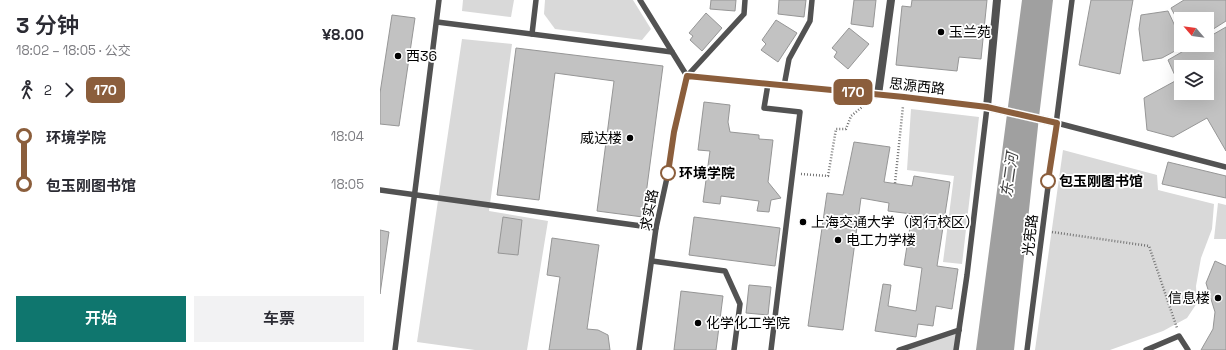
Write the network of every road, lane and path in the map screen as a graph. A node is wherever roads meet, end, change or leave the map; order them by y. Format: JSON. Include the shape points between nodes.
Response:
{"nodes":[{"id":1,"x":439,"y":0,"type":"edge"},
{"id":2,"x":536,"y":0,"type":"edge"},
{"id":3,"x":640,"y":0,"type":"edge"},
{"id":4,"x":745,"y":0,"type":"edge"},
{"id":5,"x":812,"y":0,"type":"edge"},
{"id":6,"x":891,"y":0,"type":"edge"},
{"id":7,"x":997,"y":0,"type":"edge"},
{"id":8,"x":1072,"y":0,"type":"edge"},
{"id":9,"x":436,"y":22,"type":"junction"},
{"id":10,"x":532,"y":34,"type":"junction"},
{"id":11,"x":672,"y":52,"type":"junction"},
{"id":12,"x":687,"y":76,"type":"junction"},
{"id":13,"x":768,"y":84,"type":"junction"},
{"id":14,"x":784,"y":86,"type":"junction"},
{"id":15,"x":878,"y":95,"type":"junction"},
{"id":16,"x":904,"y":97,"type":"junction"},
{"id":17,"x":987,"y":107,"type":"junction"},
{"id":18,"x":1053,"y":122,"type":"junction"},
{"id":19,"x":1226,"y":167,"type":"edge"},
{"id":20,"x":793,"y":174,"type":"junction"},
{"id":21,"x":895,"y":183,"type":"dead end"},
{"id":22,"x":380,"y":190,"type":"edge"},
{"id":23,"x":415,"y":194,"type":"junction"},
{"id":24,"x":656,"y":228,"type":"junction"},
{"id":25,"x":1043,"y":230,"type":"junction"},
{"id":26,"x":652,"y":261,"type":"junction"},
{"id":27,"x":959,"y":330,"type":"junction"},
{"id":28,"x":1179,"y":336,"type":"junction"},
{"id":29,"x":395,"y":350,"type":"edge"},
{"id":30,"x":640,"y":350,"type":"edge"},
{"id":31,"x":734,"y":350,"type":"edge"},
{"id":32,"x":771,"y":350,"type":"edge"},
{"id":33,"x":899,"y":350,"type":"edge"},
{"id":34,"x":956,"y":350,"type":"edge"},
{"id":35,"x":1027,"y":350,"type":"edge"},
{"id":36,"x":1146,"y":350,"type":"edge"},
{"id":37,"x":1188,"y":350,"type":"edge"}],
"edges":[{"from":1,"to":9,"type":"lane"},
{"from":2,"to":10,"type":"lane"},
{"from":3,"to":11,"type":"lane"},
{"from":4,"to":12,"type":"lane","via":[[744,14]]},
{"from":5,"to":14,"type":"lane","via":[[810,21],[789,59]]},
{"from":6,"to":15,"type":"street"},
{"from":7,"to":17,"type":"street"},
{"from":8,"to":18,"type":"lane","name":"光宪路"},
{"from":9,"to":10,"type":"lane"},
{"from":9,"to":23,"type":"lane"},
{"from":10,"to":11,"type":"lane"},
{"from":11,"to":12,"type":"lane"},
{"from":12,"to":13,"type":"lane","name":"思源西路"},
{"from":12,"to":24,"type":"lane","name":"求实路"},
{"from":13,"to":14,"type":"lane","name":"思源西路"},
{"from":13,"to":20,"type":"lane","via":[[764,108],[800,112]]},
{"from":14,"to":15,"type":"lane","name":"思源西路"},
{"from":15,"to":16,"type":"lane","name":"思源西路"},
{"from":15,"to":20,"type":"path","via":[[851,116],[846,129],[836,129],[828,176]]},
{"from":16,"to":17,"type":"lane","name":"思源西路"},
{"from":16,"to":21,"type":"path"},
{"from":17,"to":18,"type":"street","name":"思源西路"},
{"from":17,"to":27,"type":"lane"},
{"from":18,"to":19,"type":"lane","name":"思源西路"},
{"from":18,"to":25,"type":"lane","name":"光宪路"},
{"from":20,"to":32,"type":"lane"},
{"from":22,"to":23,"type":"lane"},
{"from":23,"to":24,"type":"lane"},
{"from":23,"to":29,"type":"lane"},
{"from":24,"to":26,"type":"lane","name":"求实路"},
{"from":25,"to":28,"type":"path","via":[[1149,246]]},
{"from":25,"to":35,"type":"lane","name":"光宪路"},
{"from":26,"to":30,"type":"lane","name":"求实路"},
{"from":26,"to":31,"type":"lane","via":[[725,271],[740,304]]},
{"from":27,"to":33,"type":"lane"},
{"from":27,"to":34,"type":"lane"},
{"from":28,"to":36,"type":"lane"},
{"from":28,"to":37,"type":"lane"}]}
